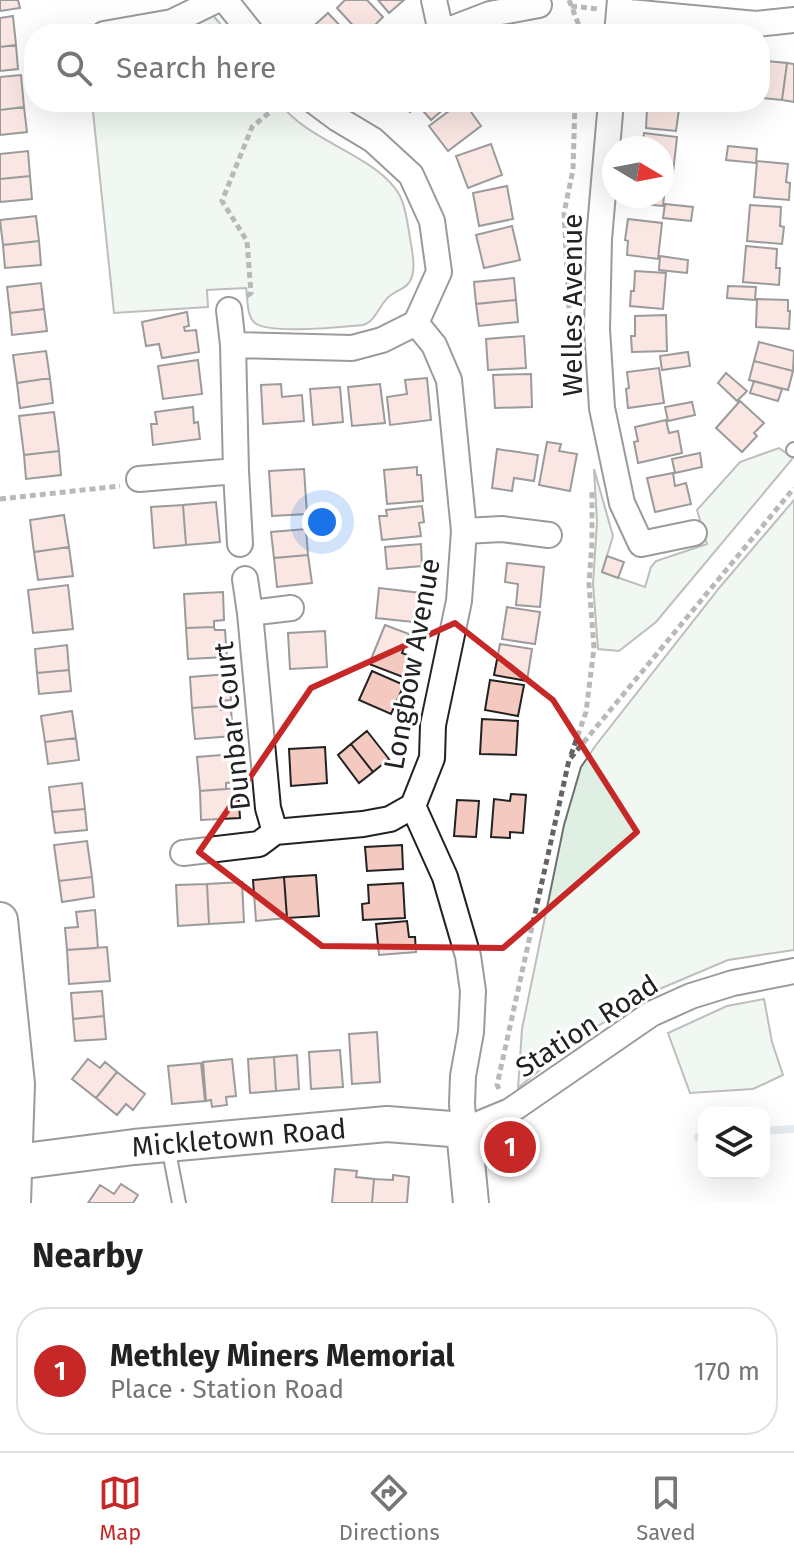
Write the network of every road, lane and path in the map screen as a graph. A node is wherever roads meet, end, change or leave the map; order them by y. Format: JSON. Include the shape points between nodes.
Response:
{"nodes":[{"id":1,"x":217,"y":0,"type":"edge"},
{"id":2,"x":225,"y":0,"type":"edge"},
{"id":3,"x":434,"y":0,"type":"edge"},
{"id":4,"x":569,"y":0,"type":"edge"},
{"id":5,"x":539,"y":5,"type":"dead end"},
{"id":6,"x":619,"y":15,"type":"edge"},
{"id":7,"x":794,"y":20,"type":"edge"},
{"id":8,"x":161,"y":24,"type":"edge"},
{"id":9,"x":244,"y":24,"type":"edge"},
{"id":10,"x":438,"y":24,"type":"edge"},
{"id":11,"x":463,"y":24,"type":"edge"},
{"id":12,"x":578,"y":24,"type":"edge"},
{"id":13,"x":270,"y":112,"type":"edge"},
{"id":14,"x":348,"y":112,"type":"edge"},
{"id":15,"x":610,"y":112,"type":"edge"},
{"id":16,"x":229,"y":310,"type":"joint"},
{"id":17,"x":416,"y":323,"type":"junction"},
{"id":18,"x":233,"y":345,"type":"junction"},
{"id":19,"x":236,"y":471,"type":"junction"},
{"id":20,"x":139,"y":479,"type":"joint"},
{"id":21,"x":794,"y":488,"type":"edge"},
{"id":22,"x":0,"y":499,"type":"edge"},
{"id":23,"x":464,"y":531,"type":"junction"},
{"id":24,"x":694,"y":533,"type":"dead end"},
{"id":25,"x":549,"y":535,"type":"dead end"},
{"id":26,"x":240,"y":544,"type":"dead end"},
{"id":27,"x":245,"y":579,"type":"dead end"},
{"id":28,"x":291,"y":608,"type":"dead end"},
{"id":29,"x":250,"y":613,"type":"junction"},
{"id":30,"x":413,"y":806,"type":"junction"},
{"id":31,"x":275,"y":832,"type":"junction"},
{"id":32,"x":183,"y":853,"type":"dead end"},
{"id":33,"x":0,"y":920,"type":"edge"},
{"id":34,"x":794,"y":971,"type":"edge"},
{"id":35,"x":510,"y":1111,"type":"junction"},
{"id":36,"x":464,"y":1130,"type":"junction"},
{"id":37,"x":171,"y":1143,"type":"junction"},
{"id":38,"x":16,"y":1162,"type":"junction"},
{"id":39,"x":13,"y":1203,"type":"edge"},
{"id":40,"x":179,"y":1203,"type":"edge"},
{"id":41,"x":471,"y":1203,"type":"edge"}],
"edges":[{"from":1,"to":8,"type":"street"},
{"from":2,"to":9,"type":"street"},
{"from":3,"to":10,"type":"street"},
{"from":4,"to":12,"type":"path"},
{"from":5,"to":11,"type":"street"},
{"from":6,"to":7,"type":"street","via":[[756,24]]},
{"from":13,"to":16,"type":"path","via":[[252,127],[222,201],[247,241],[251,293]]},
{"from":14,"to":17,"type":"street","via":[[411,175],[432,221],[439,272]]},
{"from":15,"to":24,"type":"street","name":"Welles Avenue","via":[[599,239],[602,408],[622,503],[641,544]]},
{"from":16,"to":18,"type":"street"},
{"from":17,"to":18,"type":"street","via":[[352,348]]},
{"from":17,"to":23,"type":"street","name":"Longbow Avenue","via":[[434,345],[449,380]]},
{"from":18,"to":19,"type":"street"},
{"from":19,"to":20,"type":"street"},
{"from":19,"to":26,"type":"street"},
{"from":20,"to":22,"type":"path","via":[[128,485]]},
{"from":21,"to":35,"type":"path","via":[[569,760],[497,1085]]},
{"from":23,"to":25,"type":"street","name":"Longbow Avenue"},
{"from":23,"to":30,"type":"street","name":"Longbow Avenue","via":[[459,601],[433,725],[432,758]]},
{"from":27,"to":29,"type":"street","name":"Dunbar Court"},
{"from":28,"to":29,"type":"street","name":"Dunbar Court"},
{"from":29,"to":31,"type":"street","name":"Dunbar Court","via":[[268,808]]},
{"from":30,"to":31,"type":"street","name":"Dunbar Court","via":[[390,819]]},
{"from":30,"to":36,"type":"street","name":"Longbow Avenue","via":[[445,877],[468,956],[473,991],[463,1076]]},
{"from":31,"to":32,"type":"street","name":"Dunbar Court","via":[[259,844]]},
{"from":33,"to":38,"type":"street","via":[[17,1084]]},
{"from":34,"to":35,"type":"street","name":"Station Road","via":[[733,983],[651,1014]]},
{"from":35,"to":36,"type":"street","name":"Station Road"},
{"from":36,"to":37,"type":"street","name":"Mickletown Road","via":[[387,1124]]},
{"from":36,"to":41,"type":"street"},
{"from":37,"to":38,"type":"street","name":"Mickletown Road"},
{"from":37,"to":40,"type":"lane"},
{"from":38,"to":39,"type":"street"}]}
